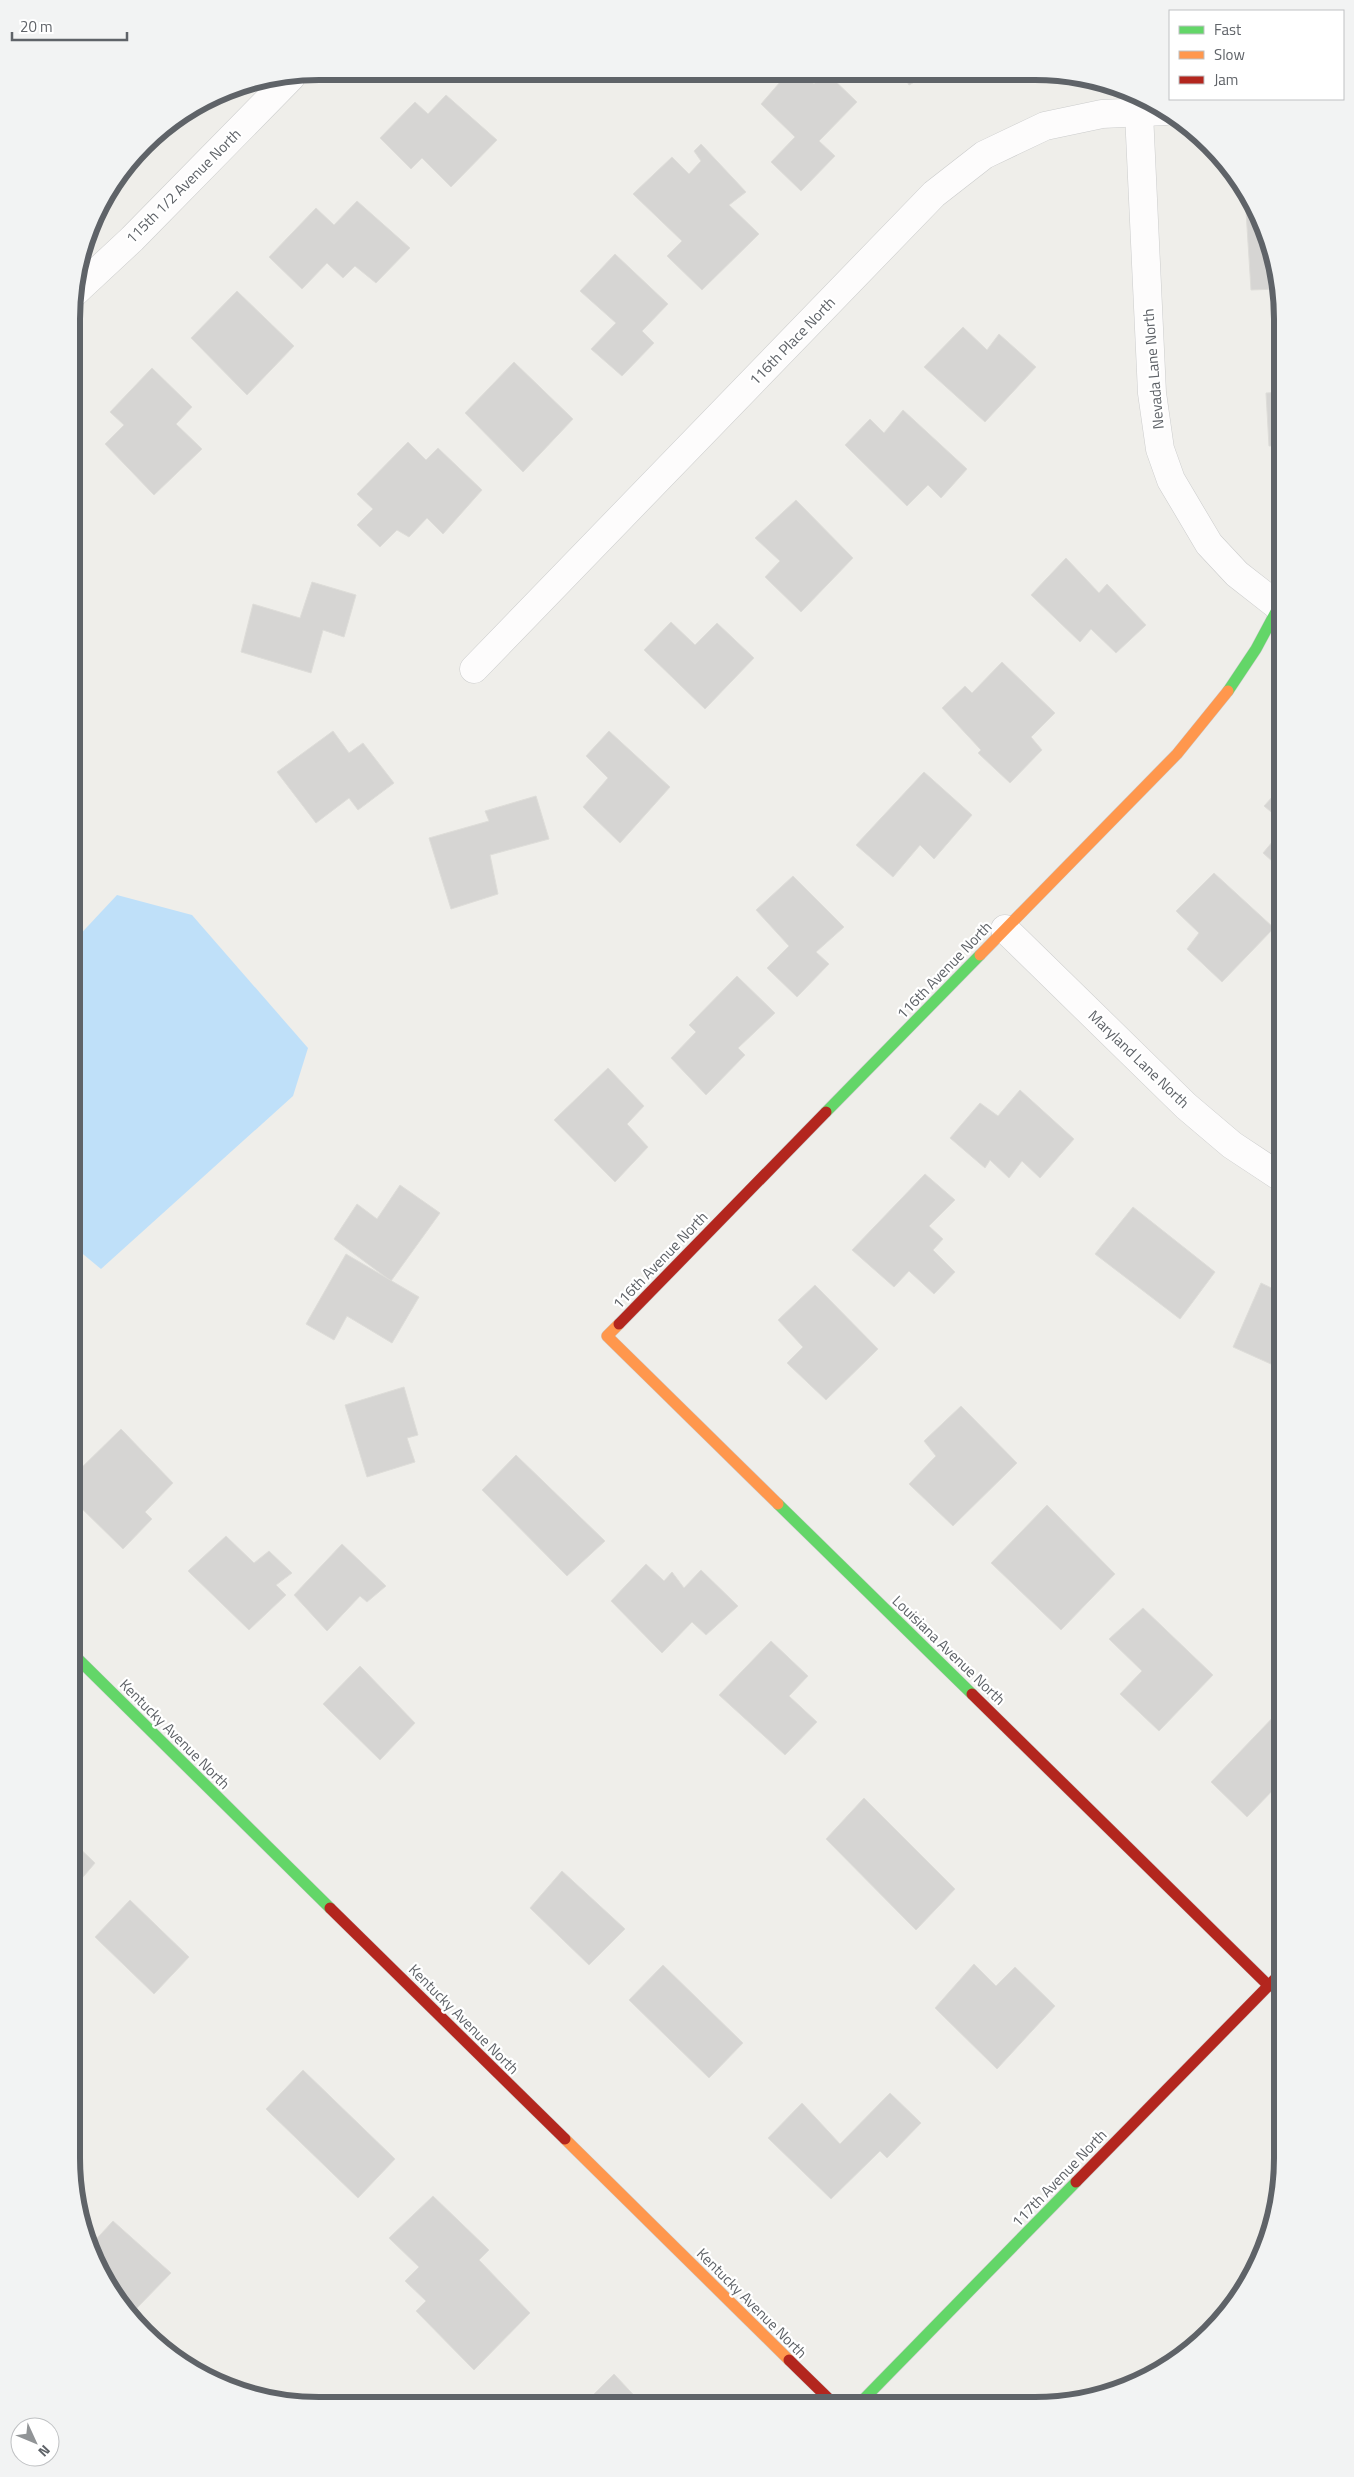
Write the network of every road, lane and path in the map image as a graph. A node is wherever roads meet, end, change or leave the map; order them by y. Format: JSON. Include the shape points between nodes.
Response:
{"nodes":[{"id":1,"x":287,"y":82,"type":"edge"},
{"id":2,"x":1152,"y":112,"type":"edge"},
{"id":3,"x":83,"y":285,"type":"edge"},
{"id":4,"x":1274,"y":604,"type":"edge"},
{"id":5,"x":1274,"y":619,"type":"edge"},
{"id":6,"x":474,"y":669,"type":"dead end"},
{"id":7,"x":1005,"y":929,"type":"junction"},
{"id":8,"x":1274,"y":1173,"type":"edge"},
{"id":9,"x":607,"y":1336,"type":"joint"},
{"id":10,"x":80,"y":1661,"type":"edge"},
{"id":11,"x":1274,"y":1981,"type":"edge"},
{"id":12,"x":1269,"y":1986,"type":"junction"},
{"id":13,"x":827,"y":2397,"type":"edge"},
{"id":14,"x":866,"y":2397,"type":"edge"}],
"edges":[{"from":1,"to":3,"type":"street","name":"115th 1/2 Avenue North"},
{"from":2,"to":4,"type":"street","name":"Nevada Lane North","via":[[1152,393],[1160,448],[1171,480],[1209,544],[1237,574]]},
{"from":2,"to":6,"type":"street","name":"116th Place North","via":[[1102,114],[1045,126],[984,155],[934,194]]},
{"from":5,"to":7,"type":"street","name":"116th Avenue North","via":[[1234,686],[1177,754]]},
{"from":7,"to":8,"type":"street","name":"Maryland Lane North","via":[[1186,1106],[1232,1145]]},
{"from":7,"to":9,"type":"street","name":"116th Avenue North"},
{"from":9,"to":12,"type":"street","name":"Louisiana Avenue North"},
{"from":10,"to":13,"type":"street","name":"Kentucky Avenue North"},
{"from":11,"to":12,"type":"street","name":"117th Avenue North"},
{"from":12,"to":14,"type":"street","name":"117th Avenue North"}]}
